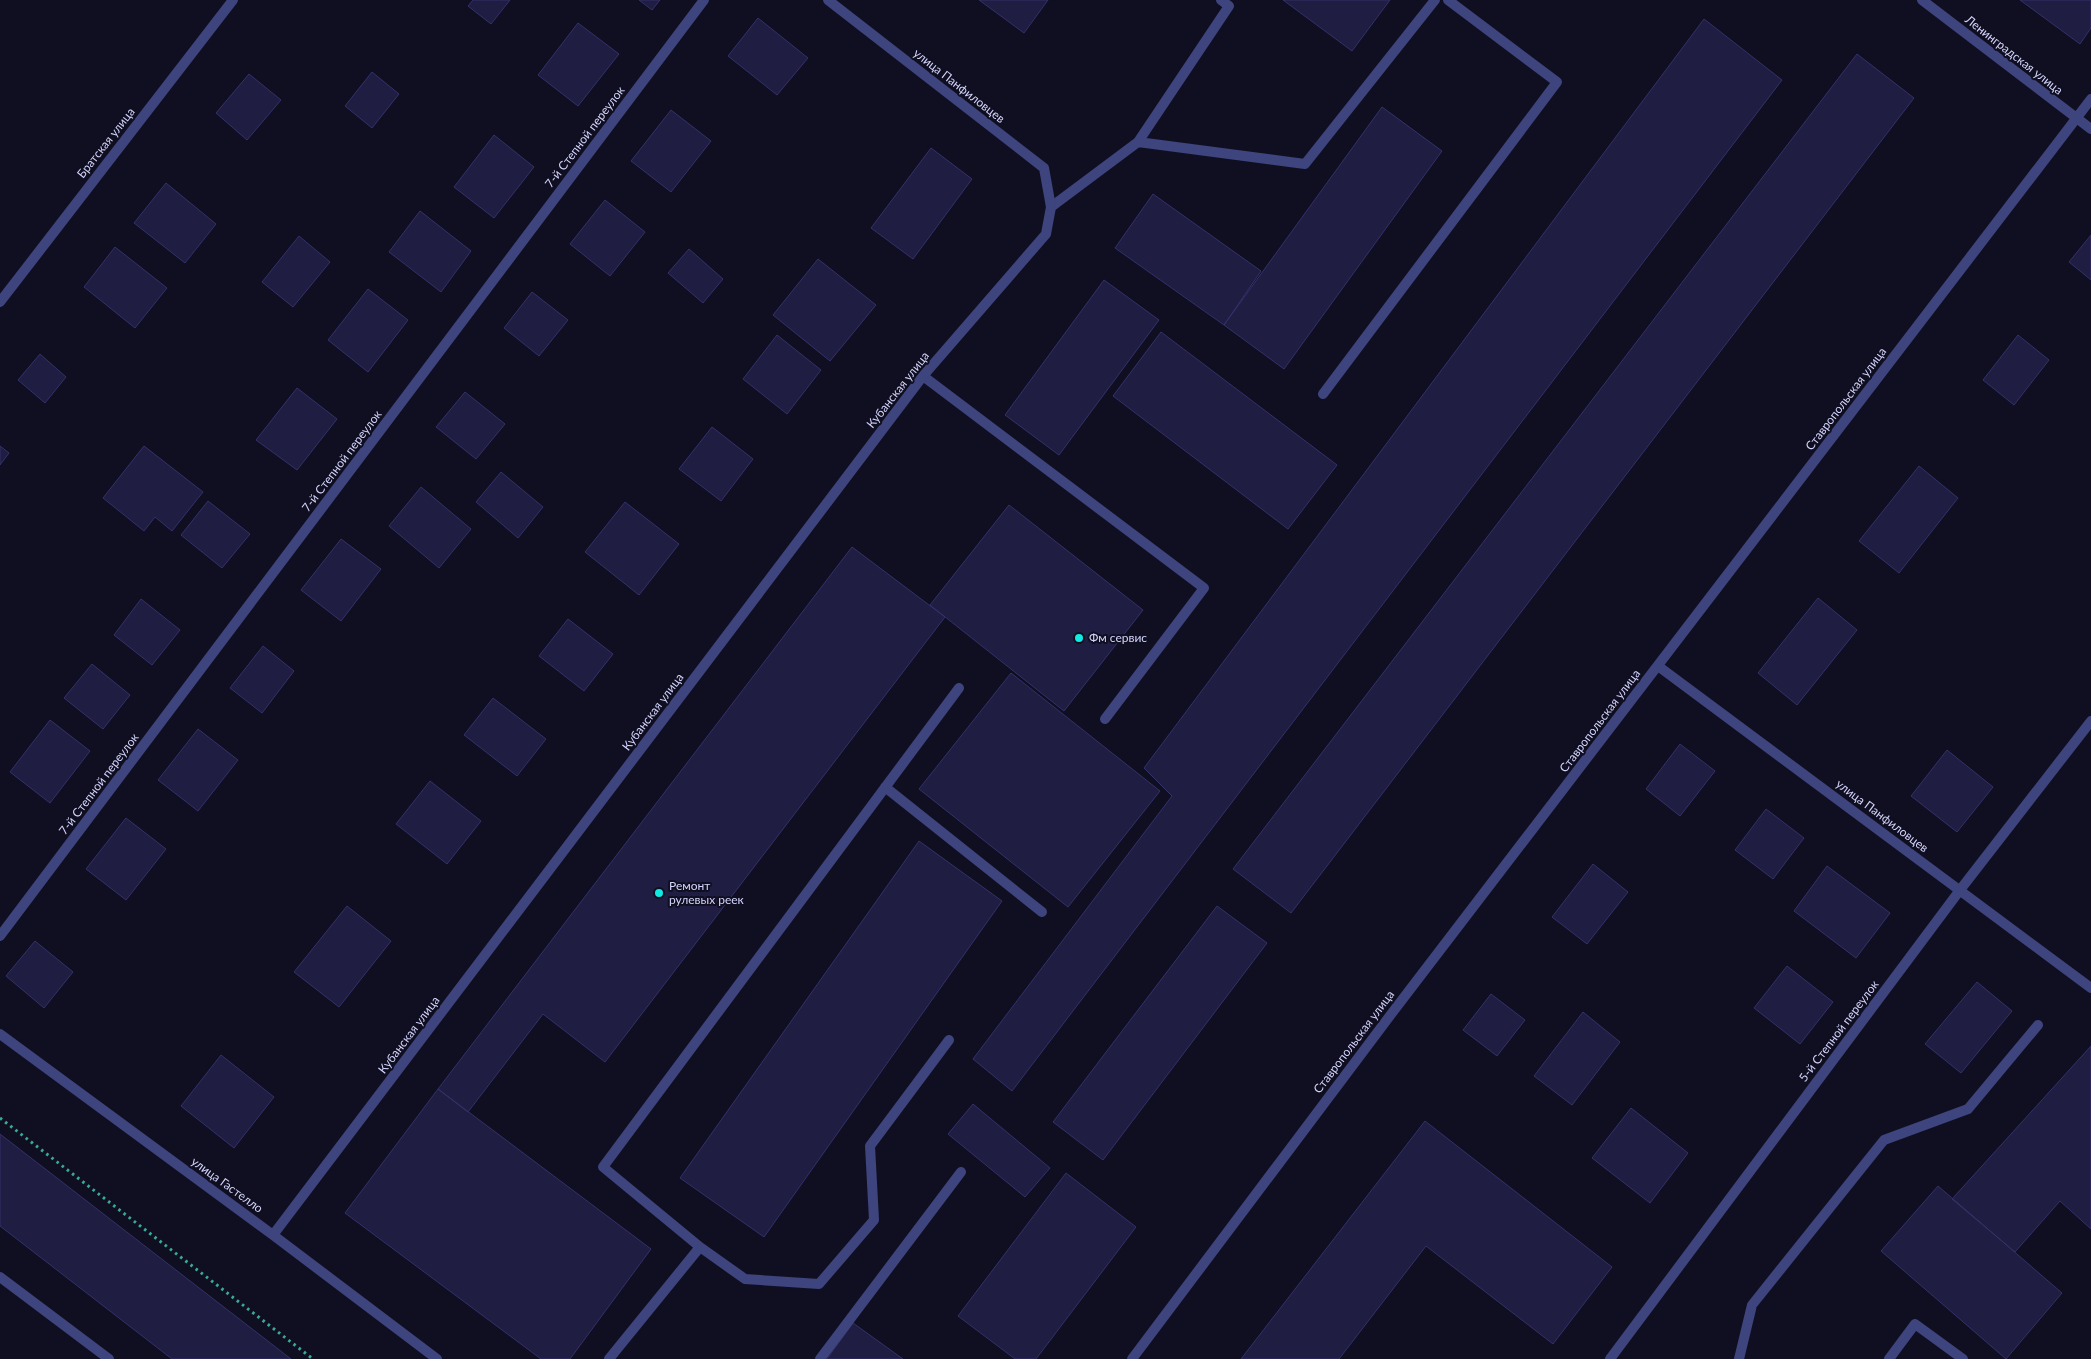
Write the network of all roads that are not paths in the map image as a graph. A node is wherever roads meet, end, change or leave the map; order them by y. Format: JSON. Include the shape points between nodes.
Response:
{"nodes":[{"id":1,"x":233,"y":0,"type":"edge"},
{"id":2,"x":704,"y":0,"type":"edge"},
{"id":3,"x":828,"y":0,"type":"edge"},
{"id":4,"x":1222,"y":0,"type":"edge"},
{"id":5,"x":1435,"y":0,"type":"edge"},
{"id":6,"x":1448,"y":0,"type":"edge"},
{"id":7,"x":1922,"y":0,"type":"edge"},
{"id":8,"x":2091,"y":99,"type":"edge"},
{"id":9,"x":2076,"y":118,"type":"junction"},
{"id":10,"x":2091,"y":129,"type":"edge"},
{"id":11,"x":1138,"y":142,"type":"junction"},
{"id":12,"x":1051,"y":207,"type":"junction"},
{"id":13,"x":0,"y":302,"type":"edge"},
{"id":14,"x":923,"y":376,"type":"junction"},
{"id":15,"x":1323,"y":394,"type":"dead end"},
{"id":16,"x":1658,"y":666,"type":"junction"},
{"id":17,"x":959,"y":688,"type":"dead end"},
{"id":18,"x":1105,"y":719,"type":"dead end"},
{"id":19,"x":2091,"y":721,"type":"edge"},
{"id":20,"x":885,"y":787,"type":"junction"},
{"id":21,"x":1960,"y":890,"type":"junction"},
{"id":22,"x":1042,"y":912,"type":"dead end"},
{"id":23,"x":0,"y":936,"type":"edge"},
{"id":24,"x":2091,"y":988,"type":"edge"},
{"id":25,"x":2038,"y":1025,"type":"dead end"},
{"id":26,"x":0,"y":1034,"type":"edge"},
{"id":27,"x":949,"y":1040,"type":"dead end"},
{"id":28,"x":961,"y":1172,"type":"dead end"},
{"id":29,"x":273,"y":1235,"type":"junction"},
{"id":30,"x":700,"y":1247,"type":"junction"},
{"id":31,"x":0,"y":1277,"type":"edge"},
{"id":32,"x":109,"y":1359,"type":"edge"},
{"id":33,"x":436,"y":1359,"type":"edge"},
{"id":34,"x":608,"y":1359,"type":"edge"},
{"id":35,"x":820,"y":1359,"type":"edge"},
{"id":36,"x":1132,"y":1359,"type":"edge"},
{"id":37,"x":1610,"y":1359,"type":"edge"},
{"id":38,"x":1738,"y":1359,"type":"edge"},
{"id":39,"x":1889,"y":1359,"type":"edge"},
{"id":40,"x":1963,"y":1359,"type":"edge"}],
"edges":[{"from":1,"to":13,"type":"street","name":"Братская улица"},
{"from":2,"to":23,"type":"street","name":"7-й Степной переулок"},
{"from":3,"to":12,"type":"street","name":"улица Панфиловцев","via":[[1044,168]]},
{"from":4,"to":11,"type":"street","via":[[1229,6]]},
{"from":5,"to":11,"type":"street","via":[[1305,164]]},
{"from":6,"to":15,"type":"street","via":[[1557,82]]},
{"from":7,"to":9,"type":"street","name":"Ленинградская улица"},
{"from":8,"to":9,"type":"street","name":"Ставропольская улица"},
{"from":9,"to":10,"type":"street","name":"Ленинградская улица"},
{"from":9,"to":16,"type":"street","name":"Ставропольская улица"},
{"from":11,"to":12,"type":"street"},
{"from":12,"to":14,"type":"street","name":"Кубанская улица","via":[[1046,234]]},
{"from":14,"to":18,"type":"street","via":[[1204,588]]},
{"from":14,"to":29,"type":"street","name":"Кубанская улица"},
{"from":16,"to":21,"type":"street","name":"улица Панфиловцев"},
{"from":16,"to":36,"type":"street","name":"Ставропольская улица"},
{"from":17,"to":20,"type":"street"},
{"from":19,"to":21,"type":"street","name":"5-й Степной переулок"},
{"from":20,"to":22,"type":"street"},
{"from":20,"to":30,"type":"street","via":[[603,1167]]},
{"from":21,"to":24,"type":"street","name":"улица Панфиловцев"},
{"from":21,"to":37,"type":"street","name":"5-й Степной переулок"},
{"from":25,"to":38,"type":"street","via":[[1968,1109],[1884,1140],[1752,1305]]},
{"from":26,"to":29,"type":"street","name":"улица Гастелло"},
{"from":27,"to":30,"type":"street","via":[[870,1146],[874,1220],[819,1284],[745,1280]]},
{"from":28,"to":35,"type":"street"},
{"from":29,"to":33,"type":"street","name":"улица Гастелло"},
{"from":30,"to":34,"type":"street"},
{"from":31,"to":32,"type":"street"},
{"from":39,"to":40,"type":"street","via":[[1915,1324]]}]}
